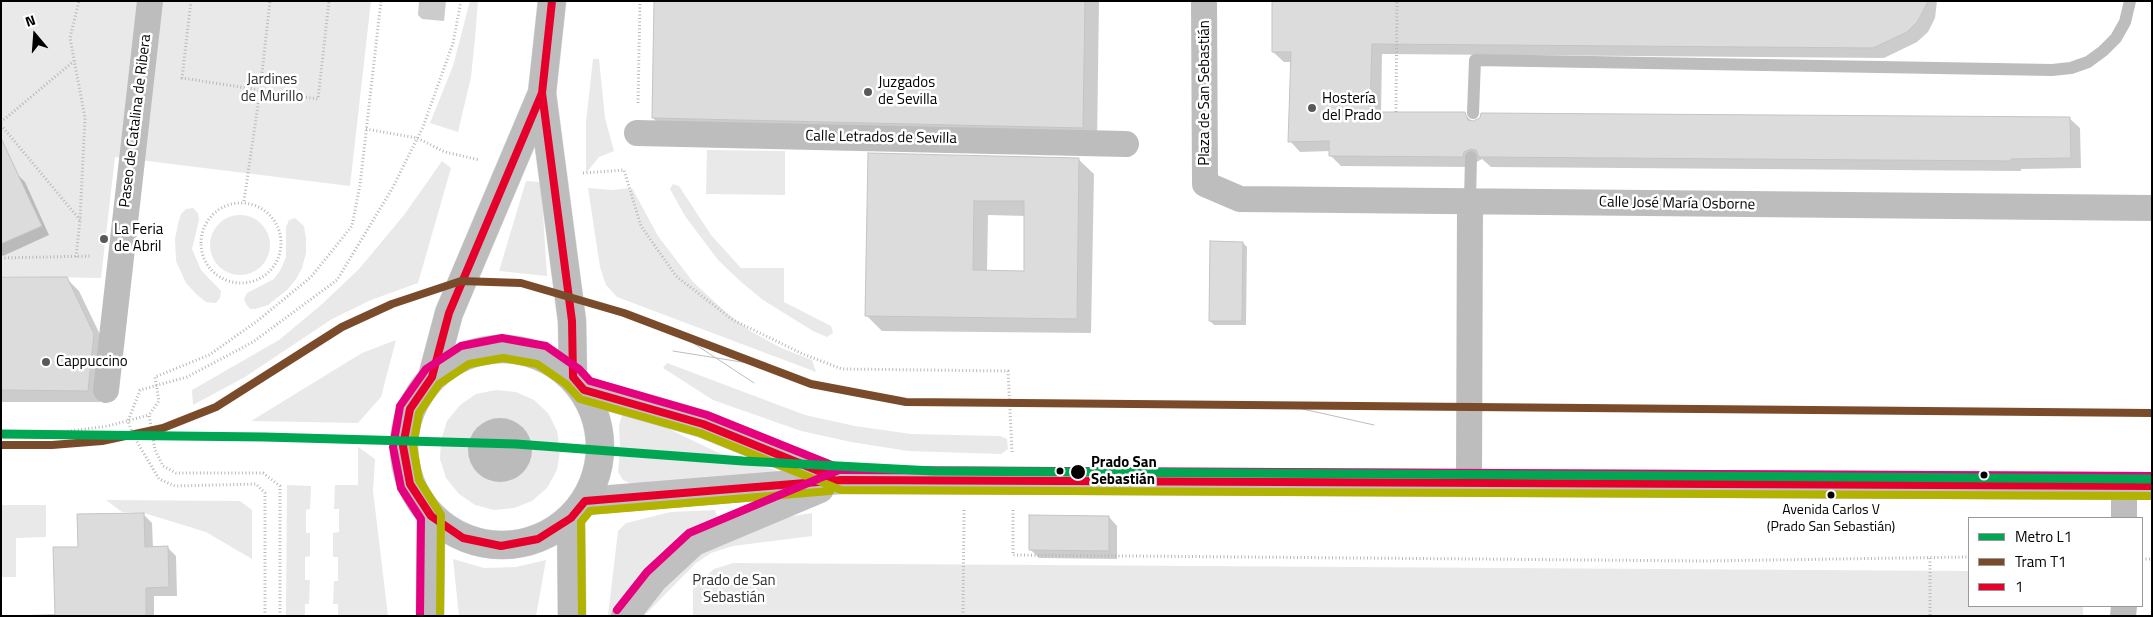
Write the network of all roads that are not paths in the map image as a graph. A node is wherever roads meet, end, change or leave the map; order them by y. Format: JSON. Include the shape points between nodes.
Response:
{"nodes":[{"id":1,"x":150,"y":1,"type":"edge"},
{"id":2,"x":552,"y":1,"type":"edge"},
{"id":3,"x":1204,"y":1,"type":"edge"},
{"id":4,"x":2130,"y":1,"type":"edge"},
{"id":5,"x":542,"y":94,"type":"junction"},
{"id":6,"x":1473,"y":112,"type":"dead end"},
{"id":7,"x":637,"y":133,"type":"road end"},
{"id":8,"x":1126,"y":144,"type":"dead end"},
{"id":9,"x":1471,"y":157,"type":"dead end"},
{"id":10,"x":1206,"y":184,"type":"joint"},
{"id":11,"x":1470,"y":202,"type":"junction"},
{"id":12,"x":2152,"y":208,"type":"edge"},
{"id":13,"x":432,"y":377,"type":"junction"},
{"id":14,"x":579,"y":384,"type":"junction"},
{"id":15,"x":106,"y":390,"type":"dead end"},
{"id":16,"x":842,"y":480,"type":"junction"},
{"id":17,"x":1469,"y":483,"type":"junction"},
{"id":18,"x":2124,"y":486,"type":"junction"},
{"id":19,"x":2152,"y":486,"type":"edge"},
{"id":20,"x":578,"y":510,"type":"junction"},
{"id":21,"x":431,"y":516,"type":"junction"},
{"id":22,"x":2124,"y":517,"type":"edge"},
{"id":23,"x":430,"y":616,"type":"edge"},
{"id":24,"x":572,"y":616,"type":"edge"},
{"id":25,"x":625,"y":616,"type":"edge"}],
"edges":[{"from":1,"to":15,"type":"street","name":"Paseo de Catalina de Ribera"},
{"from":2,"to":5,"type":"main road"},
{"from":3,"to":10,"type":"street","name":"Plaza de San Sebastián"},
{"from":4,"to":6,"type":"lane","via":[[2125,22],[2116,38],[2088,62],[2071,68],[2032,70],[1475,60]]},
{"from":5,"to":13,"type":"main road","via":[[449,313]]},
{"from":5,"to":14,"type":"main road"},
{"from":7,"to":8,"type":"street","name":"Calle Letrados de Sevilla"},
{"from":9,"to":11,"type":"lane"},
{"from":10,"to":11,"type":"street","name":"Calle José María Osborne","via":[[1240,199]]},
{"from":11,"to":12,"type":"street","name":"Calle José María Osborne"},
{"from":11,"to":17,"type":"street"},
{"from":13,"to":14,"type":"main road","via":[[465,355],[503,348],[541,355]]},
{"from":13,"to":21,"type":"main road","via":[[410,409],[403,446],[410,484]]},
{"from":14,"to":16,"type":"street","via":[[703,424]]},
{"from":14,"to":20,"type":"main road","via":[[598,421],[600,463]]},
{"from":16,"to":17,"type":"street"},
{"from":16,"to":20,"type":"street"},
{"from":16,"to":25,"type":"street","via":[[694,542],[654,579]]},
{"from":17,"to":18,"type":"street"},
{"from":18,"to":19,"type":"street"},
{"from":18,"to":22,"type":"street"},
{"from":20,"to":21,"type":"main road","via":[[538,539],[501,546],[463,538]]},
{"from":20,"to":24,"type":"main road"},
{"from":21,"to":23,"type":"main road"}]}
